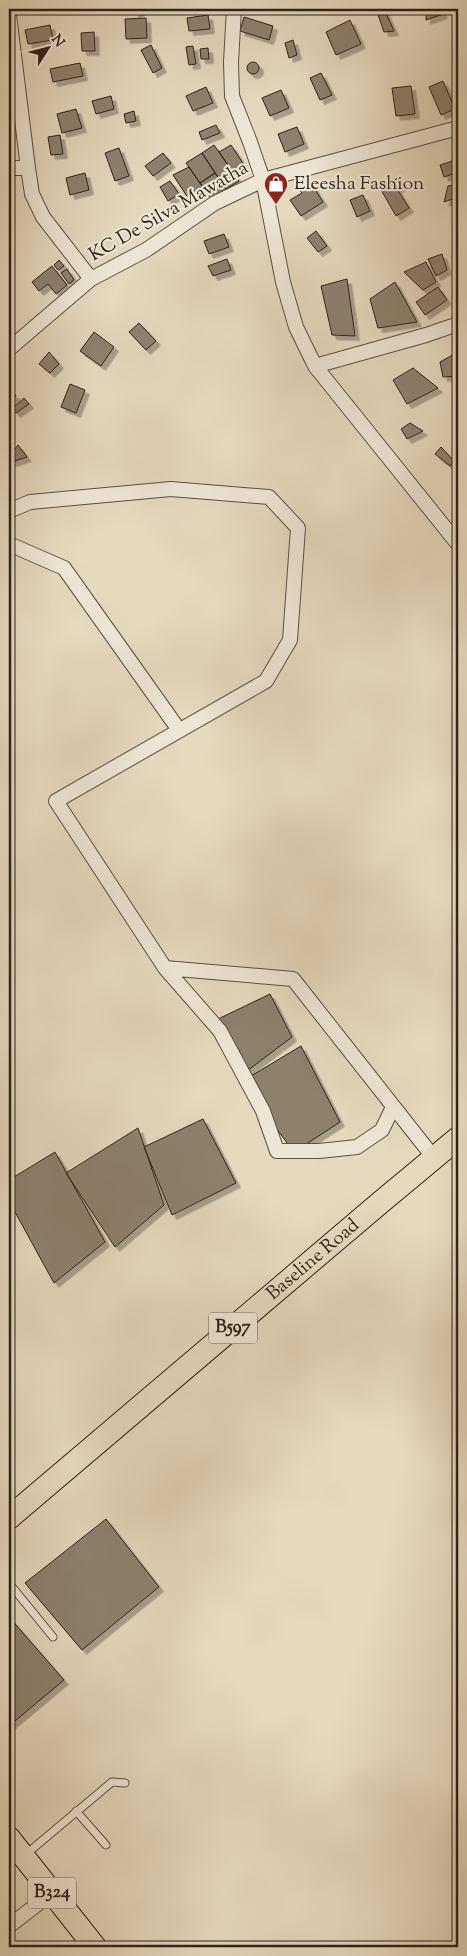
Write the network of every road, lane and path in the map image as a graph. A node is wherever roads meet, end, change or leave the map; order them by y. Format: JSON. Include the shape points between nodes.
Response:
{"nodes":[{"id":1,"x":234,"y":9,"type":"edge"},
{"id":2,"x":9,"y":14,"type":"edge"},
{"id":3,"x":458,"y":128,"type":"edge"},
{"id":4,"x":9,"y":168,"type":"edge"},
{"id":5,"x":28,"y":168,"type":"junction"},
{"id":6,"x":263,"y":180,"type":"junction"},
{"id":7,"x":91,"y":278,"type":"junction"},
{"id":8,"x":458,"y":324,"type":"edge"},
{"id":9,"x":9,"y":349,"type":"edge"},
{"id":10,"x":315,"y":366,"type":"junction"},
{"id":11,"x":9,"y":511,"type":"edge"},
{"id":12,"x":9,"y":544,"type":"edge"},
{"id":13,"x":458,"y":544,"type":"edge"},
{"id":14,"x":179,"y":730,"type":"junction"},
{"id":15,"x":165,"y":968,"type":"junction"},
{"id":16,"x":393,"y":1107,"type":"junction"},
{"id":17,"x":458,"y":1138,"type":"edge"},
{"id":18,"x":434,"y":1158,"type":"junction"},
{"id":19,"x":9,"y":1518,"type":"edge"},
{"id":20,"x":9,"y":1583,"type":"edge"},
{"id":21,"x":53,"y":1637,"type":"dead end"},
{"id":22,"x":125,"y":1783,"type":"dead end"},
{"id":23,"x":76,"y":1811,"type":"junction"},
{"id":24,"x":9,"y":1838,"type":"edge"},
{"id":25,"x":106,"y":1845,"type":"dead end"},
{"id":26,"x":23,"y":1857,"type":"junction"},
{"id":27,"x":52,"y":1893,"type":"junction"},
{"id":28,"x":9,"y":1926,"type":"edge"},
{"id":29,"x":95,"y":1947,"type":"edge"}],
"edges":[{"from":1,"to":6,"type":"street","via":[[232,96]]},
{"from":2,"to":5,"type":"street"},
{"from":3,"to":6,"type":"street","name":"KC De Silva Mawatha"},
{"from":4,"to":5,"type":"street"},
{"from":5,"to":7,"type":"street","via":[[32,194],[43,217]]},
{"from":6,"to":7,"type":"street","name":"KC De Silva Mawatha","via":[[215,203],[146,250]]},
{"from":6,"to":10,"type":"street","via":[[283,282],[296,326]]},
{"from":7,"to":9,"type":"street","name":"KC De Silva Mawatha"},
{"from":8,"to":10,"type":"street"},
{"from":10,"to":13,"type":"street"},
{"from":11,"to":14,"type":"street","via":[[30,502],[171,489],[269,497],[298,528],[290,640],[266,681]]},
{"from":12,"to":14,"type":"street","via":[[64,568]]},
{"from":14,"to":15,"type":"street","via":[[56,801]]},
{"from":15,"to":16,"type":"street","via":[[292,979]]},
{"from":15,"to":16,"type":"street","via":[[220,1031],[263,1111],[277,1151],[357,1147],[382,1130]]},
{"from":16,"to":18,"type":"street"},
{"from":17,"to":18,"type":"main road","name":"Baseline Road","number":"B597"},
{"from":18,"to":19,"type":"main road","name":"Baseline Road","number":"B597"},
{"from":20,"to":21,"type":"lane"},
{"from":22,"to":23,"type":"lane","via":[[112,1782]]},
{"from":23,"to":25,"type":"lane"},
{"from":23,"to":26,"type":"lane"},
{"from":24,"to":26,"type":"main road","number":"B324"},
{"from":26,"to":27,"type":"main road","number":"B324"},
{"from":27,"to":28,"type":"street"},
{"from":27,"to":29,"type":"main road","number":"B324"}]}
